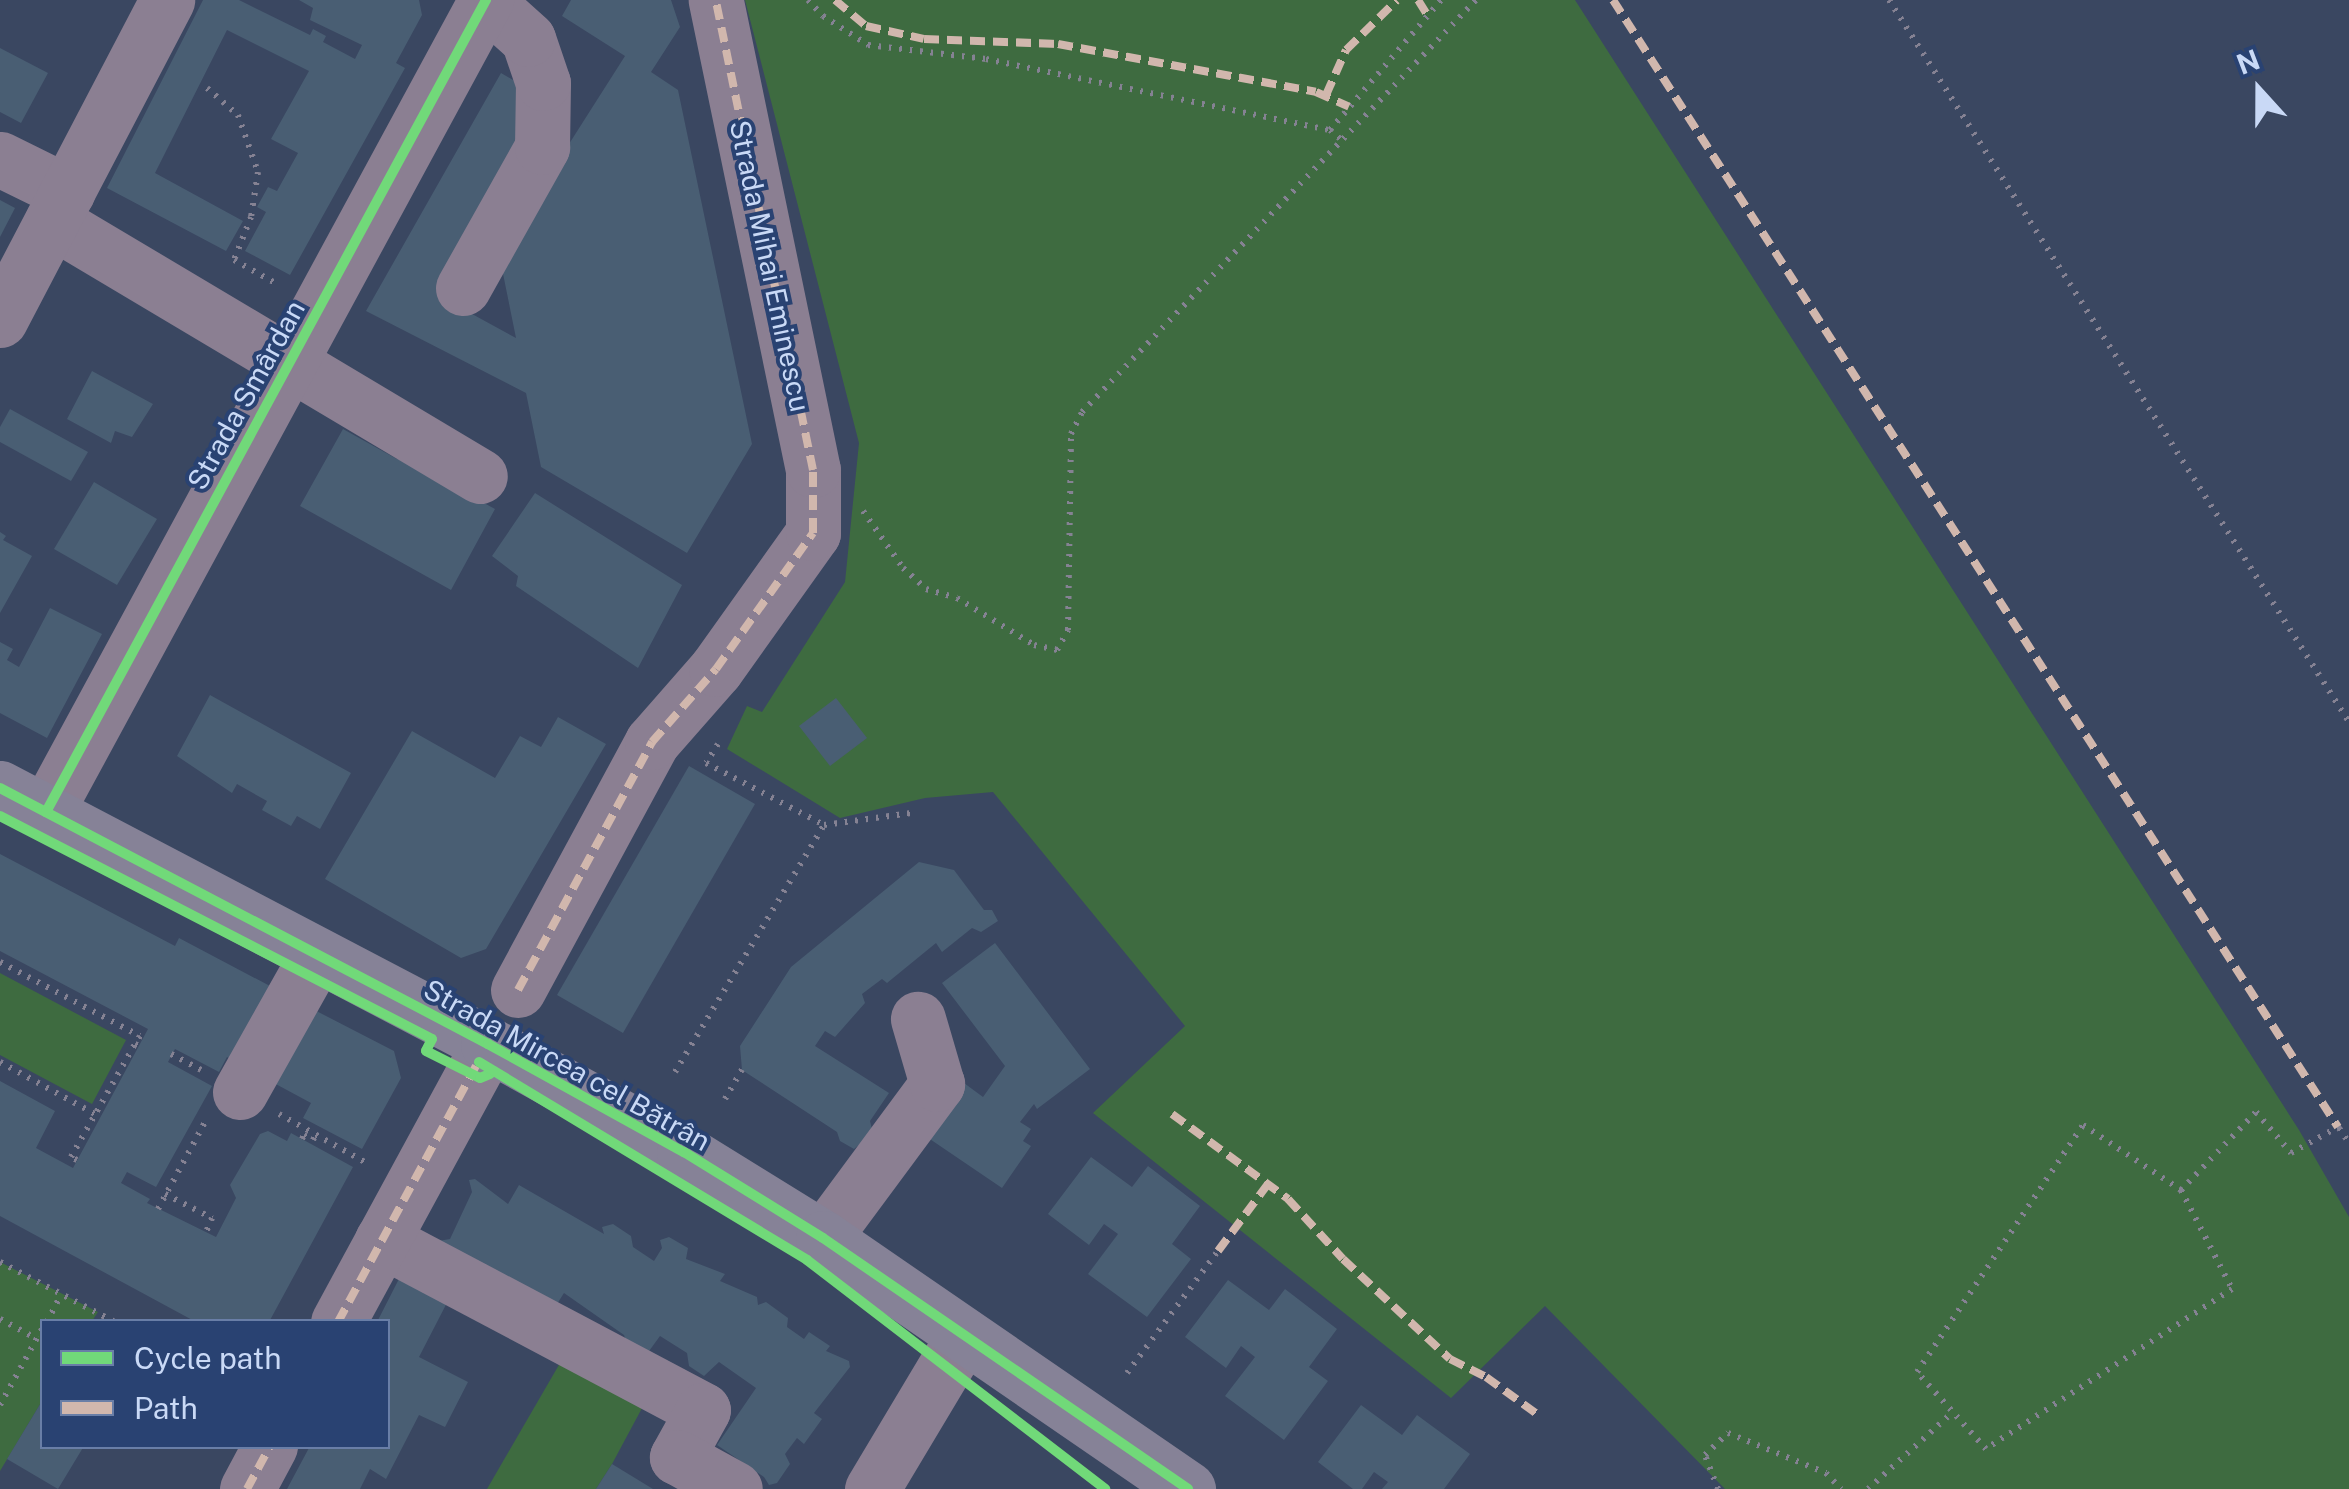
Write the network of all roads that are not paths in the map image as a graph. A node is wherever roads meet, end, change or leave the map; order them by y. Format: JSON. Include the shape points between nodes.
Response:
{"nodes":[{"id":1,"x":167,"y":0,"type":"edge"},
{"id":2,"x":716,"y":0,"type":"edge"},
{"id":3,"x":486,"y":1,"type":"edge"},
{"id":4,"x":0,"y":159,"type":"edge"},
{"id":5,"x":59,"y":206,"type":"junction"},
{"id":6,"x":463,"y":288,"type":"dead end"},
{"id":7,"x":0,"y":320,"type":"edge"},
{"id":8,"x":289,"y":363,"type":"junction"},
{"id":9,"x":480,"y":476,"type":"dead end"},
{"id":10,"x":23,"y":800,"type":"edge"},
{"id":11,"x":316,"y":955,"type":"junction"},
{"id":12,"x":518,"y":990,"type":"dead end"},
{"id":13,"x":918,"y":1019,"type":"dead end"},
{"id":14,"x":479,"y":1062,"type":"dead end"},
{"id":15,"x":223,"y":1082,"type":"road end"},
{"id":16,"x":823,"y":1238,"type":"junction"},
{"id":17,"x":382,"y":1240,"type":"junction"},
{"id":18,"x":340,"y":1319,"type":"edge"},
{"id":19,"x":964,"y":1336,"type":"junction"},
{"id":20,"x":268,"y":1449,"type":"edge"},
{"id":21,"x":247,"y":1489,"type":"edge"},
{"id":22,"x":735,"y":1489,"type":"edge"},
{"id":23,"x":872,"y":1489,"type":"edge"},
{"id":24,"x":1188,"y":1489,"type":"edge"}],
"edges":[{"from":1,"to":5,"type":"street"},
{"from":2,"to":12,"type":"street","name":"Strada Mihai Eminescu","via":[[813,470],[813,533],[716,669],[652,742]]},
{"from":3,"to":6,"type":"street","via":[[528,39],[542,83],[542,146]]},
{"from":3,"to":8,"type":"street","name":"Strada Smârdan"},
{"from":4,"to":5,"type":"street"},
{"from":5,"to":7,"type":"street"},
{"from":5,"to":8,"type":"street"},
{"from":8,"to":9,"type":"street"},
{"from":8,"to":10,"type":"street","name":"Strada Smârdan"},
{"from":10,"to":11,"type":"main road","name":"Strada Mircea cel Bătrân"},
{"from":11,"to":15,"type":"street"},
{"from":11,"to":16,"type":"main road","name":"Strada Mircea cel Bătrân","via":[[684,1152]]},
{"from":13,"to":16,"type":"street","via":[[938,1084]]},
{"from":14,"to":17,"type":"street"},
{"from":16,"to":19,"type":"main road","name":"Strada Mircea cel Bătrân"},
{"from":17,"to":18,"type":"street"},
{"from":17,"to":22,"type":"street","via":[[703,1410],[678,1457]]},
{"from":19,"to":23,"type":"street"},
{"from":19,"to":24,"type":"main road","name":"Strada Mircea cel Bătrân"},
{"from":20,"to":21,"type":"street"}]}
